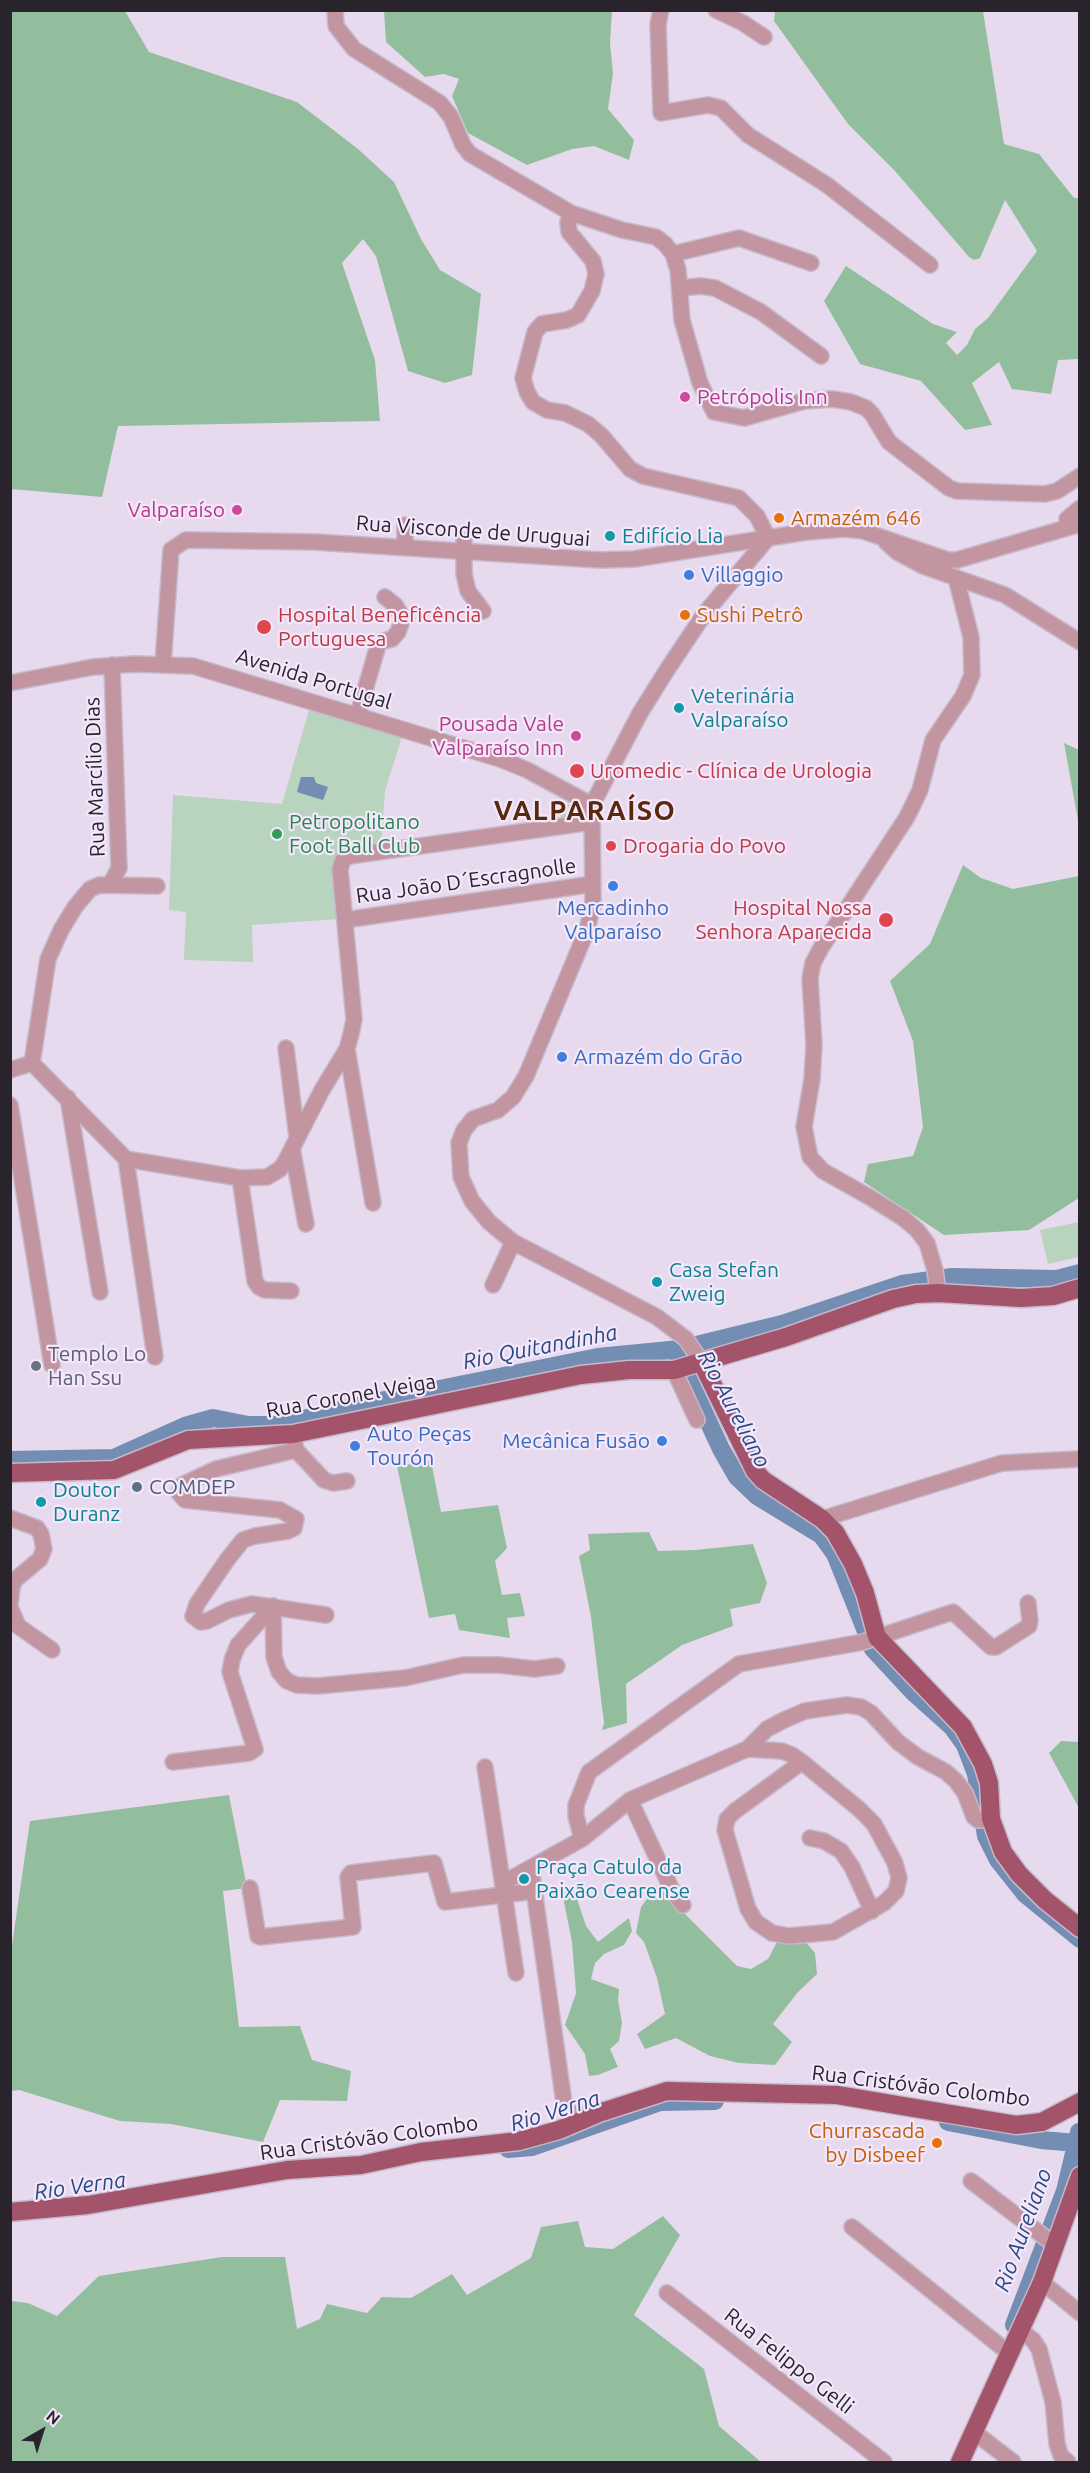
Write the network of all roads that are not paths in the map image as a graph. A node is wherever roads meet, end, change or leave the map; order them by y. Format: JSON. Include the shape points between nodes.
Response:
{"nodes":[{"id":1,"x":335,"y":10,"type":"edge"},
{"id":2,"x":662,"y":10,"type":"edge"},
{"id":3,"x":716,"y":10,"type":"edge"},
{"id":4,"x":764,"y":37,"type":"dead end"},
{"id":5,"x":571,"y":213,"type":"junction"},
{"id":6,"x":673,"y":254,"type":"junction"},
{"id":7,"x":811,"y":263,"type":"dead end"},
{"id":8,"x":930,"y":265,"type":"dead end"},
{"id":9,"x":680,"y":288,"type":"junction"},
{"id":10,"x":821,"y":356,"type":"dead end"},
{"id":11,"x":1080,"y":476,"type":"edge"},
{"id":12,"x":1080,"y":508,"type":"edge"},
{"id":13,"x":405,"y":525,"type":"dead end"},
{"id":14,"x":1074,"y":526,"type":"edge"},
{"id":15,"x":878,"y":536,"type":"junction"},
{"id":16,"x":768,"y":538,"type":"junction"},
{"id":17,"x":464,"y":546,"type":"junction"},
{"id":18,"x":405,"y":547,"type":"junction"},
{"id":19,"x":957,"y":578,"type":"junction"},
{"id":20,"x":385,"y":597,"type":"dead end"},
{"id":21,"x":483,"y":611,"type":"dead end"},
{"id":22,"x":1080,"y":642,"type":"edge"},
{"id":23,"x":163,"y":664,"type":"junction"},
{"id":24,"x":112,"y":665,"type":"junction"},
{"id":25,"x":10,"y":683,"type":"edge"},
{"id":26,"x":358,"y":714,"type":"junction"},
{"id":27,"x":592,"y":805,"type":"junction"},
{"id":28,"x":591,"y":822,"type":"junction"},
{"id":29,"x":593,"y":884,"type":"junction"},
{"id":30,"x":110,"y":885,"type":"junction"},
{"id":31,"x":157,"y":886,"type":"dead end"},
{"id":32,"x":345,"y":920,"type":"junction"},
{"id":33,"x":286,"y":1048,"type":"dead end"},
{"id":34,"x":347,"y":1049,"type":"junction"},
{"id":35,"x":32,"y":1063,"type":"junction"},
{"id":36,"x":10,"y":1070,"type":"edge"},
{"id":37,"x":68,"y":1098,"type":"junction"},
{"id":38,"x":10,"y":1105,"type":"edge"},
{"id":39,"x":295,"y":1143,"type":"junction"},
{"id":40,"x":126,"y":1159,"type":"junction"},
{"id":41,"x":240,"y":1178,"type":"junction"},
{"id":42,"x":373,"y":1203,"type":"dead end"},
{"id":43,"x":306,"y":1224,"type":"dead end"},
{"id":44,"x":513,"y":1242,"type":"junction"},
{"id":45,"x":493,"y":1285,"type":"dead end"},
{"id":46,"x":1080,"y":1288,"type":"edge"},
{"id":47,"x":291,"y":1291,"type":"dead end"},
{"id":48,"x":100,"y":1292,"type":"dead end"},
{"id":49,"x":938,"y":1293,"type":"junction"},
{"id":50,"x":155,"y":1357,"type":"dead end"},
{"id":51,"x":702,"y":1363,"type":"junction"},
{"id":52,"x":52,"y":1365,"type":"dead end"},
{"id":53,"x":674,"y":1370,"type":"junction"},
{"id":54,"x":698,"y":1420,"type":"dead end"},
{"id":55,"x":295,"y":1442,"type":"junction"},
{"id":56,"x":1080,"y":1459,"type":"edge"},
{"id":57,"x":10,"y":1473,"type":"edge"},
{"id":58,"x":347,"y":1481,"type":"dead end"},
{"id":59,"x":10,"y":1518,"type":"edge"},
{"id":60,"x":822,"y":1519,"type":"junction"},
{"id":61,"x":1028,"y":1603,"type":"dead end"},
{"id":62,"x":10,"y":1606,"type":"edge"},
{"id":63,"x":273,"y":1606,"type":"junction"},
{"id":64,"x":326,"y":1615,"type":"dead end"},
{"id":65,"x":870,"y":1639,"type":"junction"},
{"id":66,"x":52,"y":1650,"type":"dead end"},
{"id":67,"x":557,"y":1666,"type":"dead end"},
{"id":68,"x":747,"y":1749,"type":"junction"},
{"id":69,"x":173,"y":1762,"type":"dead end"},
{"id":70,"x":802,"y":1762,"type":"junction"},
{"id":71,"x":485,"y":1767,"type":"dead end"},
{"id":72,"x":630,"y":1800,"type":"junction"},
{"id":73,"x":984,"y":1820,"type":"junction"},
{"id":74,"x":810,"y":1838,"type":"dead end"},
{"id":75,"x":582,"y":1839,"type":"junction"},
{"id":76,"x":531,"y":1868,"type":"junction"},
{"id":77,"x":250,"y":1888,"type":"dead end"},
{"id":78,"x":504,"y":1889,"type":"junction"},
{"id":79,"x":535,"y":1891,"type":"junction"},
{"id":80,"x":683,"y":1905,"type":"dead end"},
{"id":81,"x":872,"y":1911,"type":"junction"},
{"id":82,"x":1080,"y":1928,"type":"edge"},
{"id":83,"x":516,"y":1973,"type":"dead end"},
{"id":84,"x":1080,"y":2102,"type":"edge"},
{"id":85,"x":599,"y":2113,"type":"junction"},
{"id":86,"x":1079,"y":2178,"type":"edge"},
{"id":87,"x":970,"y":2181,"type":"dead end"},
{"id":88,"x":10,"y":2211,"type":"edge"},
{"id":89,"x":852,"y":2228,"type":"dead end"},
{"id":90,"x":1055,"y":2245,"type":"junction"},
{"id":91,"x":1041,"y":2282,"type":"junction"},
{"id":92,"x":667,"y":2293,"type":"dead end"},
{"id":93,"x":1080,"y":2313,"type":"edge"},
{"id":94,"x":1021,"y":2331,"type":"junction"},
{"id":95,"x":1010,"y":2354,"type":"junction"},
{"id":96,"x":974,"y":2432,"type":"junction"},
{"id":97,"x":884,"y":2463,"type":"edge"},
{"id":98,"x":960,"y":2463,"type":"edge"},
{"id":99,"x":1013,"y":2463,"type":"edge"},
{"id":100,"x":1068,"y":2463,"type":"edge"}],
"edges":[{"from":1,"to":5,"type":"street","via":[[336,26],[354,49],[440,103],[470,154]]},
{"from":2,"to":8,"type":"street","via":[[658,24],[661,113],[708,105],[721,108],[748,135],[827,185]]},
{"from":3,"to":4,"type":"street"},
{"from":5,"to":6,"type":"street","via":[[657,237]]},
{"from":5,"to":16,"type":"street","via":[[569,232],[593,261],[596,274],[592,291],[578,315],[542,324],[535,332],[523,378],[533,402],[588,424],[630,469],[643,476],[739,498],[757,516]]},
{"from":6,"to":7,"type":"street","via":[[739,238]]},
{"from":6,"to":9,"type":"street"},
{"from":9,"to":10,"type":"street","via":[[715,288],[761,312]]},
{"from":9,"to":11,"type":"street","via":[[682,320],[700,383],[714,412],[744,418],[804,401],[851,402],[872,414],[889,442],[957,491],[1046,494]]},
{"from":12,"to":14,"type":"street","via":[[1067,519]]},
{"from":13,"to":18,"type":"street"},
{"from":14,"to":15,"type":"street","name":"Rua Visconde de Uruguai","via":[[957,560]]},
{"from":15,"to":16,"type":"street","name":"Rua Visconde de Uruguai","via":[[854,530],[824,530]]},
{"from":15,"to":19,"type":"street","via":[[909,559]]},
{"from":16,"to":17,"type":"street","name":"Rua Visconde de Uruguai","via":[[618,560],[576,561]]},
{"from":16,"to":27,"type":"street","via":[[705,613],[674,660],[640,714]]},
{"from":17,"to":18,"type":"street","name":"Rua Visconde de Uruguai"},
{"from":17,"to":21,"type":"street","via":[[468,591]]},
{"from":18,"to":23,"type":"street","name":"Rua Visconde de Uruguai","via":[[222,539],[186,540],[175,545],[171,549]]},
{"from":19,"to":22,"type":"street","via":[[1005,595]]},
{"from":19,"to":49,"type":"street","via":[[971,637],[972,675],[963,696],[933,740],[920,790],[907,817],[813,963],[810,978],[814,1045],[804,1127],[810,1157],[823,1171],[917,1230],[927,1243]]},
{"from":20,"to":26,"type":"street","via":[[403,618],[392,639],[379,642]]},
{"from":23,"to":24,"type":"street","name":"Avenida Portugal"},
{"from":23,"to":26,"type":"street","name":"Avenida Portugal","via":[[194,666]]},
{"from":24,"to":25,"type":"street","name":"Avenida Portugal"},
{"from":24,"to":30,"type":"street","name":"Rua Marcílio Dias","via":[[119,868]]},
{"from":26,"to":27,"type":"street","name":"Avenida Portugal","via":[[500,759]]},
{"from":27,"to":28,"type":"street"},
{"from":28,"to":29,"type":"street"},
{"from":28,"to":32,"type":"street","via":[[349,856],[340,869]]},
{"from":29,"to":32,"type":"street","name":"Rua João D´Escragnolle"},
{"from":29,"to":44,"type":"street","via":[[586,930],[526,1076],[513,1097],[498,1110],[474,1119],[459,1143],[461,1177],[472,1201]]},
{"from":30,"to":31,"type":"street"},
{"from":30,"to":35,"type":"street","via":[[90,889],[52,946],[44,974]]},
{"from":32,"to":34,"type":"street","via":[[354,1019]]},
{"from":33,"to":39,"type":"street"},
{"from":34,"to":39,"type":"street"},
{"from":34,"to":42,"type":"street"},
{"from":35,"to":36,"type":"street"},
{"from":35,"to":37,"type":"street"},
{"from":37,"to":40,"type":"street"},
{"from":37,"to":48,"type":"street"},
{"from":38,"to":52,"type":"street"},
{"from":39,"to":41,"type":"street","via":[[273,1174],[259,1179]]},
{"from":39,"to":43,"type":"street"},
{"from":40,"to":41,"type":"street"},
{"from":40,"to":50,"type":"street"},
{"from":41,"to":47,"type":"street","via":[[255,1281],[265,1290]]},
{"from":44,"to":45,"type":"street"},
{"from":44,"to":51,"type":"street","via":[[637,1305],[673,1328]]},
{"from":46,"to":49,"type":"main road","name":"Rua Coronel Veiga","via":[[1053,1296],[1021,1298]]},
{"from":49,"to":51,"type":"main road","name":"Rua Coronel Veiga","via":[[893,1299]]},
{"from":51,"to":53,"type":"main road","name":"Rua Coronel Veiga"},
{"from":51,"to":60,"type":"main road","via":[[755,1471]]},
{"from":53,"to":54,"type":"street"},
{"from":53,"to":55,"type":"main road","name":"Rua Coronel Veiga","via":[[581,1375]]},
{"from":55,"to":57,"type":"main road","name":"Rua Coronel Veiga","via":[[188,1440],[114,1470]]},
{"from":55,"to":58,"type":"street","via":[[324,1480]]},
{"from":55,"to":63,"type":"street","via":[[216,1468],[186,1482],[180,1489],[185,1500],[280,1510],[296,1519],[294,1528],[288,1531],[243,1540],[197,1604],[194,1616],[201,1622],[252,1604]]},
{"from":56,"to":60,"type":"street","via":[[1002,1463]]},
{"from":59,"to":62,"type":"street","via":[[37,1528],[44,1549],[40,1559],[15,1580]]},
{"from":60,"to":65,"type":"main road","via":[[835,1532],[865,1593]]},
{"from":61,"to":65,"type":"street","via":[[1029,1626],[996,1647],[991,1647],[953,1612]]},
{"from":62,"to":66,"type":"street","via":[[18,1626]]},
{"from":63,"to":64,"type":"street"},
{"from":63,"to":67,"type":"street","via":[[274,1657],[279,1672],[297,1685],[405,1678],[463,1665]]},
{"from":63,"to":69,"type":"street","via":[[238,1645],[231,1660],[230,1671],[255,1749],[249,1753]]},
{"from":65,"to":73,"type":"main road","via":[[963,1727],[989,1783]]},
{"from":65,"to":75,"type":"street","via":[[739,1664],[724,1673],[589,1772],[576,1805]]},
{"from":68,"to":70,"type":"street","via":[[782,1751]]},
{"from":68,"to":72,"type":"street"},
{"from":68,"to":73,"type":"street","via":[[767,1729],[795,1715],[847,1705],[861,1707],[898,1742],[956,1781],[971,1811]]},
{"from":70,"to":81,"type":"street","via":[[873,1824],[895,1863],[899,1878],[896,1890]]},
{"from":70,"to":81,"type":"street","via":[[727,1819],[727,1837],[748,1909],[756,1923],[772,1933],[789,1936],[833,1932]]},
{"from":71,"to":78,"type":"street"},
{"from":72,"to":75,"type":"street"},
{"from":72,"to":80,"type":"street","via":[[672,1890]]},
{"from":73,"to":82,"type":"main road","via":[[1019,1874]]},
{"from":74,"to":81,"type":"street","via":[[841,1851]]},
{"from":75,"to":76,"type":"street"},
{"from":76,"to":78,"type":"street"},
{"from":76,"to":79,"type":"street"},
{"from":77,"to":78,"type":"street","via":[[260,1937],[353,1927],[348,1877],[351,1873],[431,1863],[436,1866],[445,1902]]},
{"from":78,"to":79,"type":"street"},
{"from":78,"to":83,"type":"street"},
{"from":79,"to":85,"type":"street","via":[[564,2103],[574,2114]]},
{"from":84,"to":85,"type":"main road","name":"Rua Cristóvão Colombo","via":[[1031,2125],[837,2095],[667,2091]]},
{"from":85,"to":88,"type":"main road","name":"Rua Cristóvão Colombo","via":[[519,2141],[421,2152],[363,2165],[288,2170],[88,2205]]},
{"from":86,"to":90,"type":"main road"},
{"from":87,"to":90,"type":"street"},
{"from":89,"to":95,"type":"street"},
{"from":90,"to":91,"type":"main road"},
{"from":91,"to":93,"type":"street"},
{"from":91,"to":94,"type":"main road"},
{"from":92,"to":97,"type":"street","name":"Rua Felippo Gelli"},
{"from":94,"to":95,"type":"main road"},
{"from":94,"to":100,"type":"street","via":[[1039,2349],[1053,2402],[1057,2444]]},
{"from":95,"to":96,"type":"main road"},
{"from":96,"to":98,"type":"main road"},
{"from":96,"to":99,"type":"street"}]}
